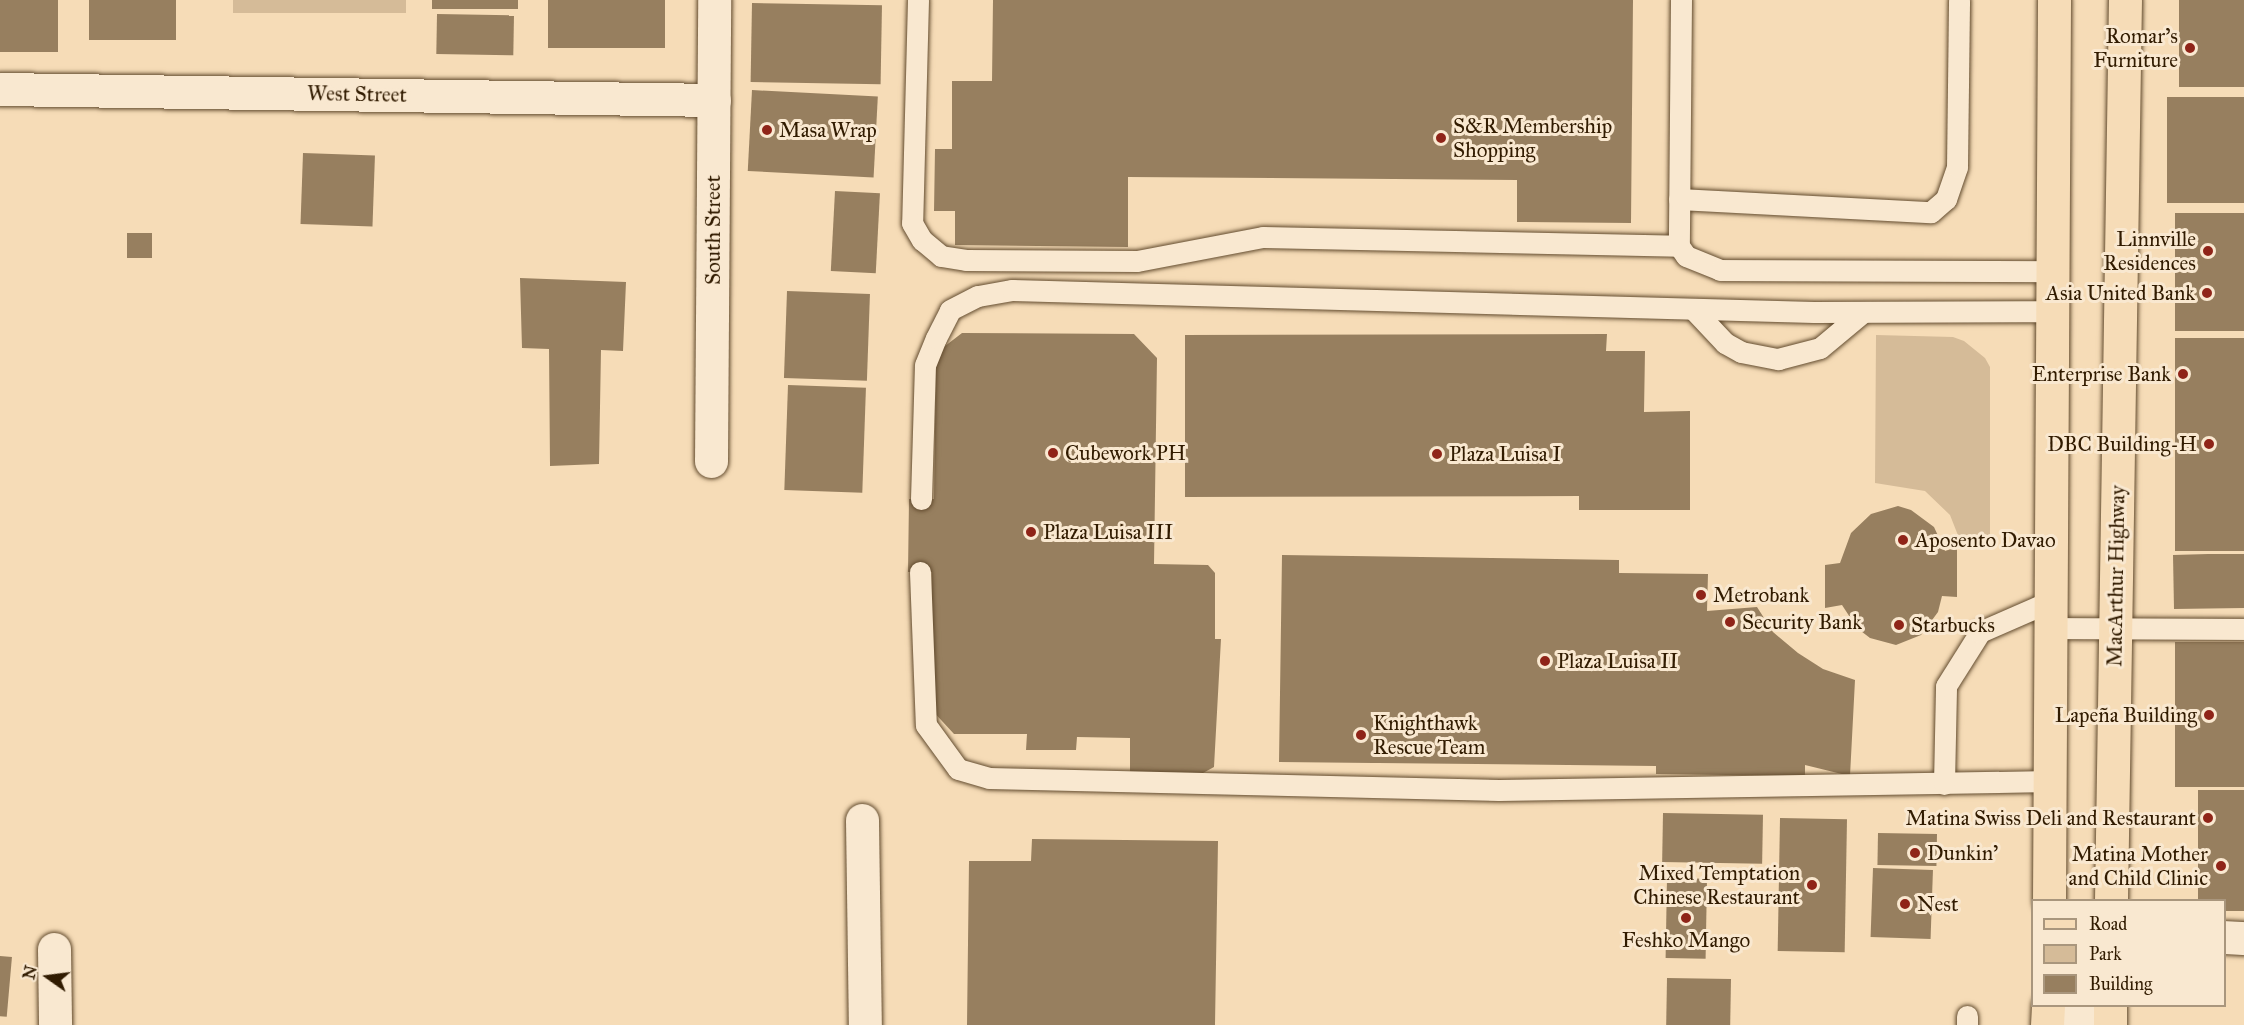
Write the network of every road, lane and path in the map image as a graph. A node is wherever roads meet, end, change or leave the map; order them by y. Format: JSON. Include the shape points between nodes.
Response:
{"nodes":[{"id":1,"x":714,"y":0,"type":"edge"},
{"id":2,"x":918,"y":0,"type":"edge"},
{"id":3,"x":1681,"y":0,"type":"edge"},
{"id":4,"x":1959,"y":0,"type":"edge"},
{"id":5,"x":2054,"y":0,"type":"edge"},
{"id":6,"x":2125,"y":0,"type":"edge"},
{"id":7,"x":0,"y":89,"type":"edge"},
{"id":8,"x":714,"y":100,"type":"junction"},
{"id":9,"x":1678,"y":199,"type":"junction"},
{"id":10,"x":1678,"y":246,"type":"junction"},
{"id":11,"x":2052,"y":271,"type":"junction"},
{"id":12,"x":1693,"y":309,"type":"junction"},
{"id":13,"x":2051,"y":311,"type":"junction"},
{"id":14,"x":1863,"y":312,"type":"junction"},
{"id":15,"x":711,"y":461,"type":"dead end"},
{"id":16,"x":921,"y":498,"type":"dead end"},
{"id":17,"x":920,"y":572,"type":"dead end"},
{"id":18,"x":2051,"y":615,"type":"junction"},
{"id":19,"x":2115,"y":628,"type":"junction"},
{"id":20,"x":2244,"y":629,"type":"edge"},
{"id":21,"x":2051,"y":782,"type":"junction"},
{"id":22,"x":1944,"y":784,"type":"junction"},
{"id":23,"x":862,"y":820,"type":"dead end"},
{"id":24,"x":2049,"y":899,"type":"edge"},
{"id":25,"x":2111,"y":899,"type":"edge"},
{"id":26,"x":2226,"y":937,"type":"edge"},
{"id":27,"x":2244,"y":938,"type":"edge"},
{"id":28,"x":54,"y":950,"type":"dead end"},
{"id":29,"x":2047,"y":1015,"type":"edge"},
{"id":30,"x":2110,"y":1015,"type":"edge"},
{"id":31,"x":55,"y":1025,"type":"edge"},
{"id":32,"x":865,"y":1025,"type":"edge"}],
"edges":[{"from":1,"to":8,"type":"street","name":"South Street"},
{"from":2,"to":10,"type":"lane","via":[[912,223],[922,240],[941,256],[1137,261],[1263,237]]},
{"from":3,"to":9,"type":"lane"},
{"from":4,"to":9,"type":"lane","via":[[1957,167],[1946,199],[1931,212]]},
{"from":5,"to":11,"type":"main road"},
{"from":6,"to":19,"type":"main road","name":"MacArthur Highway"},
{"from":7,"to":8,"type":"street","name":"West Street"},
{"from":8,"to":15,"type":"street","name":"South Street"},
{"from":9,"to":10,"type":"lane"},
{"from":10,"to":11,"type":"lane","via":[[1700,265],[1720,270]]},
{"from":11,"to":13,"type":"main road"},
{"from":12,"to":14,"type":"lane"},
{"from":12,"to":14,"type":"lane","via":[[1725,343],[1741,352],[1778,359],[1821,348]]},
{"from":12,"to":16,"type":"lane","via":[[1012,290],[978,296],[950,310],[925,365]]},
{"from":13,"to":14,"type":"lane"},
{"from":13,"to":18,"type":"main road"},
{"from":17,"to":22,"type":"lane","via":[[926,725],[958,769],[988,778],[1499,790]]},
{"from":18,"to":19,"type":"lane"},
{"from":18,"to":21,"type":"main road"},
{"from":18,"to":22,"type":"lane","via":[[1980,632],[1946,686]]},
{"from":19,"to":20,"type":"lane"},
{"from":19,"to":25,"type":"main road","name":"MacArthur Highway"},
{"from":21,"to":22,"type":"lane"},
{"from":21,"to":24,"type":"main road"},
{"from":23,"to":32,"type":"street"},
{"from":26,"to":27,"type":"street"},
{"from":28,"to":31,"type":"street"},
{"from":29,"to":30,"type":"lane"}]}
